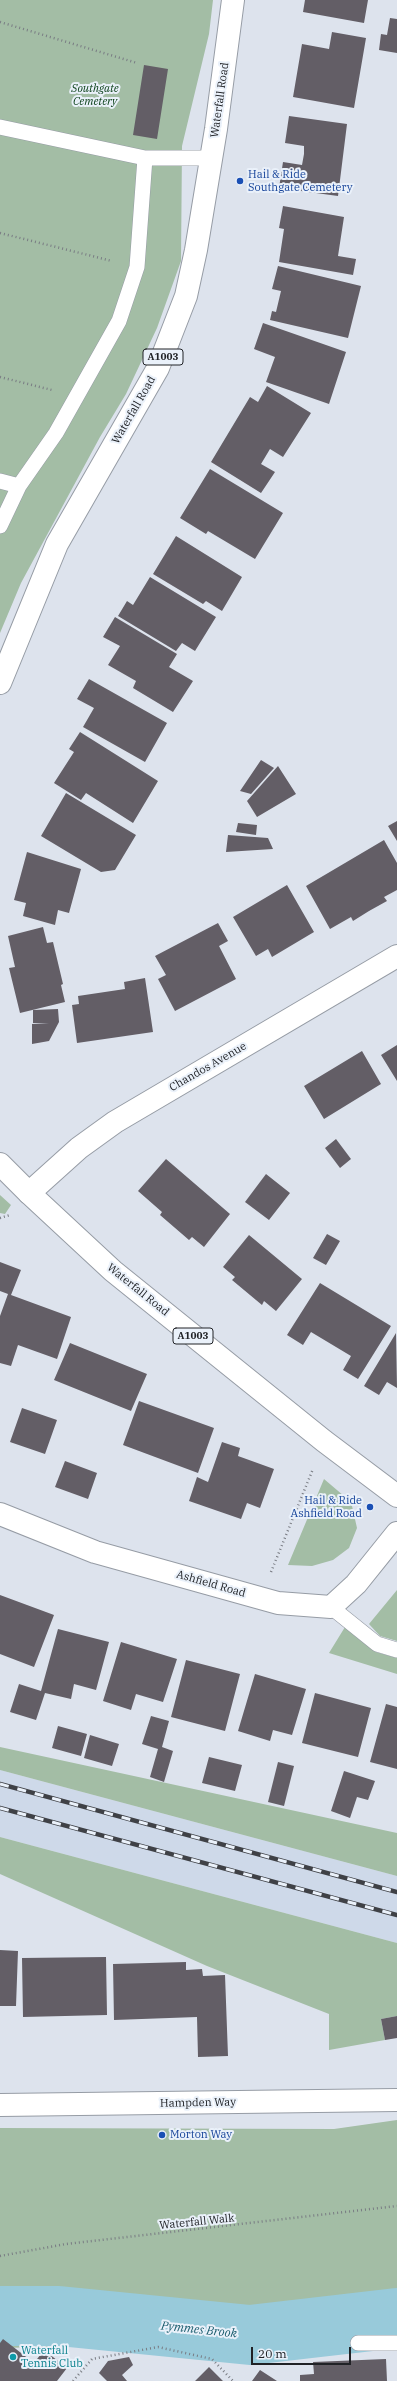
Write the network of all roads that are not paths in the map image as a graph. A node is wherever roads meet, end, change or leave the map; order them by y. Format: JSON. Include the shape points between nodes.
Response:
{"nodes":[{"id":1,"x":233,"y":0,"type":"edge"},
{"id":2,"x":0,"y":127,"type":"edge"},
{"id":3,"x":145,"y":158,"type":"junction"},
{"id":4,"x":211,"y":158,"type":"junction"},
{"id":5,"x":0,"y":481,"type":"edge"},
{"id":6,"x":19,"y":486,"type":"junction"},
{"id":7,"x":0,"y":526,"type":"edge"},
{"id":8,"x":0,"y":683,"type":"edge"},
{"id":9,"x":397,"y":956,"type":"edge"},
{"id":10,"x":0,"y":1164,"type":"edge"},
{"id":11,"x":28,"y":1193,"type":"junction"},
{"id":12,"x":397,"y":1496,"type":"edge"},
{"id":13,"x":0,"y":1514,"type":"edge"},
{"id":14,"x":397,"y":1533,"type":"edge"},
{"id":15,"x":331,"y":1607,"type":"junction"},
{"id":16,"x":397,"y":1650,"type":"edge"},
{"id":17,"x":397,"y":2100,"type":"edge"},
{"id":18,"x":0,"y":2105,"type":"edge"},
{"id":19,"x":358,"y":2343,"type":"dead end"},
{"id":20,"x":397,"y":2343,"type":"edge"}],
"edges":[{"from":1,"to":4,"type":"street","name":"Waterfall Road","number":"A1003"},
{"from":2,"to":3,"type":"lane"},
{"from":3,"to":4,"type":"lane"},
{"from":3,"to":6,"type":"lane","via":[[137,267],[119,322],[56,433]]},
{"from":4,"to":8,"type":"street","name":"Waterfall Road","number":"A1003","via":[[188,288],[171,338],[158,368],[57,544]]},
{"from":5,"to":6,"type":"lane"},
{"from":6,"to":7,"type":"lane"},
{"from":9,"to":11,"type":"street","name":"Chandos Avenue","via":[[115,1122],[79,1148]]},
{"from":10,"to":11,"type":"street","name":"Waterfall Road","number":"A1003"},
{"from":11,"to":12,"type":"street","name":"Waterfall Road","number":"A1003","via":[[113,1271],[324,1441]]},
{"from":13,"to":15,"type":"street","name":"Ashfield Road","via":[[95,1552],[278,1603]]},
{"from":14,"to":15,"type":"street","via":[[356,1584]]},
{"from":15,"to":16,"type":"lane","via":[[377,1644]]},
{"from":17,"to":18,"type":"street","name":"Hampden Way"},
{"from":19,"to":20,"type":"lane"}]}
